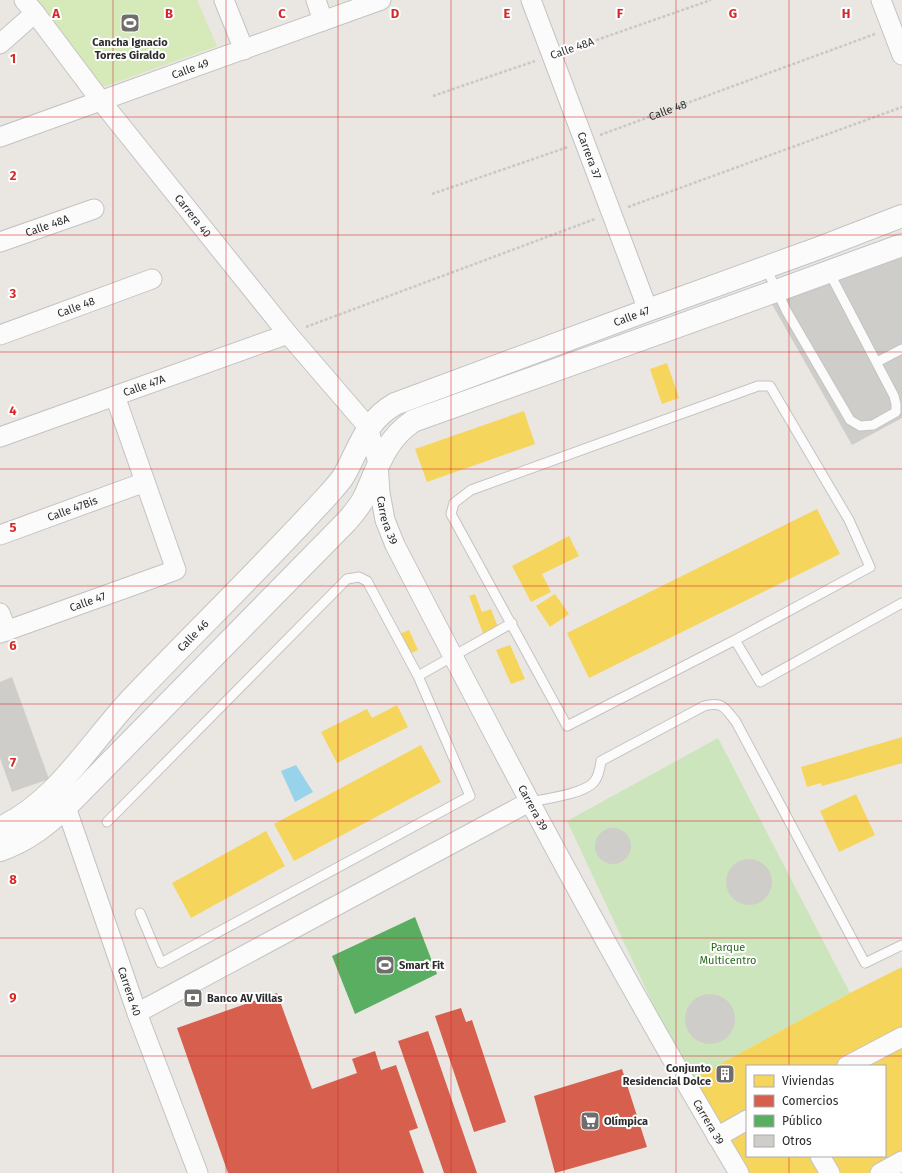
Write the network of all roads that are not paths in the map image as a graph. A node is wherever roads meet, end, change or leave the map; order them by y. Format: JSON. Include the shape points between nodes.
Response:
{"nodes":[{"id":1,"x":224,"y":0,"type":"edge"},
{"id":2,"x":316,"y":0,"type":"edge"},
{"id":3,"x":381,"y":0,"type":"edge"},
{"id":4,"x":532,"y":0,"type":"edge"},
{"id":5,"x":881,"y":0,"type":"edge"},
{"id":6,"x":29,"y":6,"type":"edge"},
{"id":7,"x":323,"y":21,"type":"junction"},
{"id":8,"x":0,"y":44,"type":"edge"},
{"id":9,"x":244,"y":50,"type":"junction"},
{"id":10,"x":902,"y":56,"type":"edge"},
{"id":11,"x":101,"y":101,"type":"junction"},
{"id":12,"x":0,"y":137,"type":"edge"},
{"id":13,"x":94,"y":209,"type":"dead end"},
{"id":14,"x":902,"y":216,"type":"edge"},
{"id":15,"x":0,"y":242,"type":"edge"},
{"id":16,"x":902,"y":244,"type":"edge"},
{"id":17,"x":766,"y":268,"type":"junction"},
{"id":18,"x":829,"y":272,"type":"junction"},
{"id":19,"x":152,"y":280,"type":"dead end"},
{"id":20,"x":776,"y":291,"type":"junction"},
{"id":21,"x":648,"y":310,"type":"junction"},
{"id":22,"x":288,"y":334,"type":"junction"},
{"id":23,"x":0,"y":335,"type":"edge"},
{"id":24,"x":902,"y":349,"type":"edge"},
{"id":25,"x":877,"y":362,"type":"junction"},
{"id":26,"x":115,"y":396,"type":"junction"},
{"id":27,"x":899,"y":411,"type":"edge"},
{"id":28,"x":368,"y":427,"type":"junction"},
{"id":29,"x":0,"y":437,"type":"edge"},
{"id":30,"x":378,"y":463,"type":"junction"},
{"id":31,"x":145,"y":482,"type":"junction"},
{"id":32,"x":0,"y":535,"type":"edge"},
{"id":33,"x":902,"y":604,"type":"edge"},
{"id":34,"x":0,"y":613,"type":"edge"},
{"id":35,"x":512,"y":623,"type":"junction"},
{"id":36,"x":3,"y":632,"type":"edge"},
{"id":37,"x":735,"y":640,"type":"junction"},
{"id":38,"x":452,"y":656,"type":"junction"},
{"id":39,"x":418,"y":676,"type":"junction"},
{"id":40,"x":529,"y":802,"type":"junction"},
{"id":41,"x":66,"y":807,"type":"junction"},
{"id":42,"x":107,"y":822,"type":"dead end"},
{"id":43,"x":0,"y":828,"type":"edge"},
{"id":44,"x":0,"y":850,"type":"edge"},
{"id":45,"x":140,"y":913,"type":"dead end"},
{"id":46,"x":902,"y":945,"type":"edge"},
{"id":47,"x":137,"y":1013,"type":"junction"},
{"id":48,"x":902,"y":1036,"type":"edge"},
{"id":49,"x":849,"y":1065,"type":"edge"},
{"id":50,"x":746,"y":1121,"type":"edge"},
{"id":51,"x":717,"y":1137,"type":"junction"},
{"id":52,"x":821,"y":1157,"type":"edge"},
{"id":53,"x":902,"y":1161,"type":"edge"},
{"id":54,"x":198,"y":1173,"type":"edge"},
{"id":55,"x":738,"y":1173,"type":"edge"},
{"id":56,"x":830,"y":1173,"type":"edge"},
{"id":57,"x":880,"y":1173,"type":"edge"}],
"edges":[{"from":1,"to":9,"type":"street"},
{"from":2,"to":7,"type":"street"},
{"from":3,"to":7,"type":"street","name":"Calle 49"},
{"from":4,"to":21,"type":"street","name":"Carrera 37"},
{"from":5,"to":10,"type":"street"},
{"from":6,"to":8,"type":"street"},
{"from":6,"to":11,"type":"street","name":"Carrera 40"},
{"from":7,"to":9,"type":"street","name":"Calle 49"},
{"from":9,"to":11,"type":"street","name":"Calle 49"},
{"from":11,"to":12,"type":"street","name":"Calle 49"},
{"from":11,"to":22,"type":"street","name":"Carrera 40"},
{"from":13,"to":15,"type":"street","name":"Calle 48A"},
{"from":14,"to":17,"type":"main road","name":"Calle 47"},
{"from":16,"to":18,"type":"main road"},
{"from":17,"to":20,"type":"lane"},
{"from":17,"to":21,"type":"main road","name":"Calle 47"},
{"from":18,"to":20,"type":"main road"},
{"from":18,"to":25,"type":"lane"},
{"from":19,"to":23,"type":"street","name":"Calle 48"},
{"from":20,"to":27,"type":"lane","via":[[850,420],[860,426],[873,425]]},
{"from":20,"to":30,"type":"main road","via":[[423,417],[395,437]]},
{"from":21,"to":28,"type":"main road","name":"Calle 47","via":[[395,404],[383,411]]},
{"from":22,"to":26,"type":"street","name":"Calle 47A"},
{"from":22,"to":28,"type":"street","name":"Carrera 40"},
{"from":24,"to":25,"type":"lane"},
{"from":25,"to":27,"type":"lane"},
{"from":26,"to":29,"type":"street","name":"Calle 47A"},
{"from":26,"to":31,"type":"street"},
{"from":28,"to":30,"type":"street","name":"Carrera 39"},
{"from":28,"to":43,"type":"main road","name":"Calle 46","via":[[342,478],[329,494],[132,699],[58,785],[25,814]]},
{"from":30,"to":38,"type":"street","name":"Carrera 39","via":[[385,520],[395,545]]},
{"from":30,"to":41,"type":"main road","via":[[363,500],[347,521]]},
{"from":31,"to":32,"type":"street","name":"Calle 47Bis"},
{"from":31,"to":36,"type":"street","name":"Calle 47","via":[[176,570]]},
{"from":33,"to":37,"type":"lane","via":[[760,682]]},
{"from":34,"to":36,"type":"street"},
{"from":35,"to":37,"type":"lane","via":[[567,726]]},
{"from":35,"to":37,"type":"lane","via":[[451,514],[454,503],[471,490],[758,386],[770,386],[849,520],[870,567]]},
{"from":35,"to":38,"type":"lane"},
{"from":38,"to":39,"type":"lane"},
{"from":38,"to":40,"type":"street","name":"Carrera 39"},
{"from":39,"to":42,"type":"lane","via":[[367,581],[359,576],[347,579]]},
{"from":39,"to":45,"type":"lane","via":[[470,796],[162,963]]},
{"from":40,"to":46,"type":"lane","via":[[583,789],[594,782],[601,761],[704,706],[715,703],[725,707],[736,722],[865,963]]},
{"from":40,"to":47,"type":"street"},
{"from":40,"to":51,"type":"street","name":"Carrera 39"},
{"from":41,"to":44,"type":"main road","via":[[39,831]]},
{"from":41,"to":47,"type":"street","name":"Carrera 40"},
{"from":47,"to":54,"type":"street","name":"Carrera 40"},
{"from":48,"to":49,"type":"street"},
{"from":50,"to":51,"type":"street"},
{"from":51,"to":55,"type":"street","name":"Carrera 39"},
{"from":52,"to":56,"type":"street"},
{"from":53,"to":57,"type":"street"}]}
